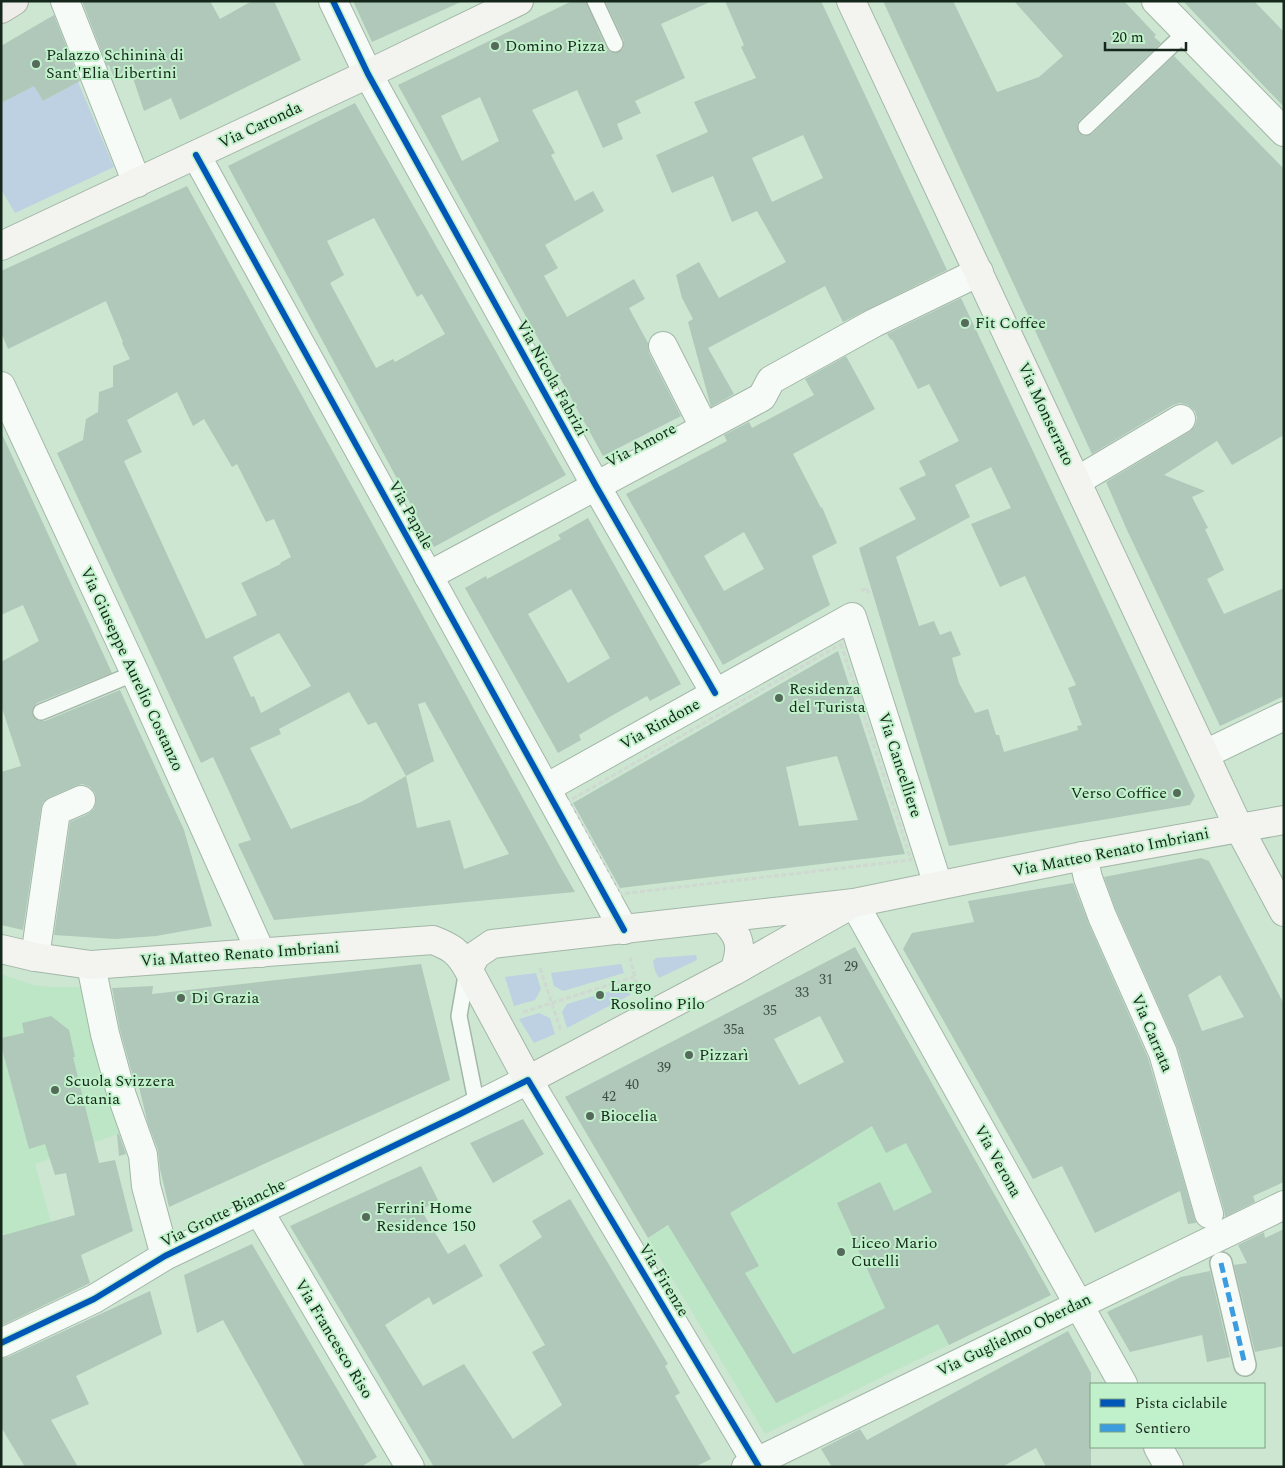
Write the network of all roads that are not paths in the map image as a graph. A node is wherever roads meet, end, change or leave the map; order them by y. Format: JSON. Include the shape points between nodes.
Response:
{"nodes":[{"id":1,"x":14,"y":1,"type":"edge"},
{"id":2,"x":65,"y":1,"type":"edge"},
{"id":3,"x":333,"y":1,"type":"edge"},
{"id":4,"x":519,"y":1,"type":"edge"},
{"id":5,"x":595,"y":1,"type":"edge"},
{"id":6,"x":851,"y":1,"type":"edge"},
{"id":7,"x":1156,"y":1,"type":"edge"},
{"id":8,"x":1,"y":9,"type":"edge"},
{"id":9,"x":1186,"y":32,"type":"junction"},
{"id":10,"x":615,"y":44,"type":"dead end"},
{"id":11,"x":368,"y":74,"type":"junction"},
{"id":12,"x":1086,"y":126,"type":"dead end"},
{"id":13,"x":1284,"y":132,"type":"edge"},
{"id":14,"x":196,"y":155,"type":"junction"},
{"id":15,"x":137,"y":183,"type":"junction"},
{"id":16,"x":1,"y":246,"type":"edge"},
{"id":17,"x":979,"y":272,"type":"junction"},
{"id":18,"x":663,"y":346,"type":"dead end"},
{"id":19,"x":1,"y":386,"type":"edge"},
{"id":20,"x":1181,"y":419,"type":"dead end"},
{"id":21,"x":704,"y":427,"type":"junction"},
{"id":22,"x":1077,"y":481,"type":"junction"},
{"id":23,"x":596,"y":486,"type":"junction"},
{"id":24,"x":428,"y":576,"type":"junction"},
{"id":25,"x":860,"y":602,"type":"joint"},
{"id":26,"x":134,"y":673,"type":"junction"},
{"id":27,"x":715,"y":693,"type":"junction"},
{"id":28,"x":41,"y":712,"type":"dead end"},
{"id":29,"x":1284,"y":716,"type":"edge"},
{"id":30,"x":1205,"y":754,"type":"junction"},
{"id":31,"x":546,"y":788,"type":"junction"},
{"id":32,"x":81,"y":800,"type":"dead end"},
{"id":33,"x":1284,"y":820,"type":"edge"},
{"id":34,"x":1239,"y":828,"type":"junction"},
{"id":35,"x":1082,"y":856,"type":"junction"},
{"id":36,"x":938,"y":885,"type":"junction"},
{"id":37,"x":854,"y":903,"type":"junction"},
{"id":38,"x":1284,"y":912,"type":"edge"},
{"id":39,"x":722,"y":918,"type":"junction"},
{"id":40,"x":624,"y":930,"type":"junction"},
{"id":41,"x":1,"y":949,"type":"edge"},
{"id":42,"x":261,"y":953,"type":"junction"},
{"id":43,"x":35,"y":957,"type":"junction"},
{"id":44,"x":92,"y":964,"type":"junction"},
{"id":45,"x":468,"y":969,"type":"junction"},
{"id":46,"x":734,"y":971,"type":"junction"},
{"id":47,"x":528,"y":1080,"type":"junction"},
{"id":48,"x":469,"y":1110,"type":"junction"},
{"id":49,"x":1284,"y":1205,"type":"edge"},
{"id":50,"x":258,"y":1211,"type":"junction"},
{"id":51,"x":1210,"y":1214,"type":"dead end"},
{"id":52,"x":165,"y":1256,"type":"junction"},
{"id":53,"x":1221,"y":1263,"type":"dead end"},
{"id":54,"x":1078,"y":1304,"type":"junction"},
{"id":55,"x":1,"y":1343,"type":"edge"},
{"id":56,"x":1246,"y":1366,"type":"dead end"},
{"id":57,"x":1122,"y":1383,"type":"edge"},
{"id":58,"x":1159,"y":1448,"type":"edge"},
{"id":59,"x":753,"y":1465,"type":"edge"},
{"id":60,"x":410,"y":1467,"type":"edge"},
{"id":61,"x":1169,"y":1467,"type":"edge"}],
"edges":[{"from":1,"to":8,"type":"main road"},
{"from":2,"to":15,"type":"street"},
{"from":3,"to":11,"type":"street","name":"Via Nicola Fabrizi"},
{"from":4,"to":11,"type":"main road","name":"Via Caronda"},
{"from":5,"to":10,"type":"lane"},
{"from":6,"to":17,"type":"main road","name":"Via Monserrato"},
{"from":7,"to":9,"type":"street"},
{"from":9,"to":12,"type":"lane"},
{"from":9,"to":13,"type":"street"},
{"from":11,"to":14,"type":"main road","name":"Via Caronda"},
{"from":11,"to":23,"type":"street","name":"Via Nicola Fabrizi"},
{"from":14,"to":15,"type":"main road","name":"Via Caronda"},
{"from":14,"to":24,"type":"street","name":"Via Papale"},
{"from":15,"to":16,"type":"main road","name":"Via Caronda"},
{"from":17,"to":21,"type":"street","name":"Via Amore","via":[[874,323],[771,380],[762,397]]},
{"from":17,"to":22,"type":"main road","name":"Via Monserrato"},
{"from":18,"to":21,"type":"street"},
{"from":19,"to":26,"type":"street","name":"Via Giuseppe Aurelio Costanzo"},
{"from":20,"to":22,"type":"street"},
{"from":21,"to":23,"type":"street","name":"Via Amore"},
{"from":22,"to":30,"type":"main road","name":"Via Monserrato"},
{"from":23,"to":24,"type":"street","name":"Via Amore"},
{"from":23,"to":27,"type":"street","name":"Via Nicola Fabrizi"},
{"from":24,"to":31,"type":"street","name":"Via Papale"},
{"from":25,"to":27,"type":"street","name":"Via Rindone"},
{"from":25,"to":36,"type":"street","name":"Via Cancelliere"},
{"from":26,"to":28,"type":"lane"},
{"from":26,"to":42,"type":"street","name":"Via Giuseppe Aurelio Costanzo"},
{"from":27,"to":31,"type":"street","name":"Via Rindone"},
{"from":29,"to":30,"type":"street"},
{"from":30,"to":34,"type":"main road","name":"Via Monserrato"},
{"from":31,"to":40,"type":"street","name":"Via Papale"},
{"from":32,"to":43,"type":"street","via":[[56,812]]},
{"from":33,"to":34,"type":"main road","name":"Via Matteo Renato Imbriani"},
{"from":34,"to":35,"type":"main road","name":"Via Matteo Renato Imbriani"},
{"from":34,"to":38,"type":"main road","name":"Via Monserrato"},
{"from":35,"to":36,"type":"main road","name":"Via Matteo Renato Imbriani"},
{"from":35,"to":51,"type":"street","name":"Via Carrata","via":[[1102,916],[1163,1053]]},
{"from":36,"to":37,"type":"main road","name":"Via Matteo Renato Imbriani"},
{"from":37,"to":39,"type":"main road"},
{"from":37,"to":46,"type":"main road"},
{"from":37,"to":54,"type":"street","name":"Via Verona"},
{"from":39,"to":40,"type":"main road"},
{"from":39,"to":46,"type":"main road","via":[[733,929],[739,942],[739,957]]},
{"from":40,"to":45,"type":"main road","via":[[492,944],[476,955]]},
{"from":41,"to":43,"type":"main road","name":"Via Matteo Renato Imbriani"},
{"from":42,"to":44,"type":"main road","name":"Via Matteo Renato Imbriani"},
{"from":42,"to":45,"type":"main road","name":"Via Matteo Renato Imbriani","via":[[433,940],[452,948]]},
{"from":43,"to":44,"type":"main road","name":"Via Matteo Renato Imbriani"},
{"from":44,"to":52,"type":"street","via":[[105,1034],[143,1155],[146,1186]]},
{"from":45,"to":47,"type":"main road","name":"Via Matteo Renato Imbriani"},
{"from":45,"to":48,"type":"lane","via":[[459,1016]]},
{"from":46,"to":47,"type":"main road"},
{"from":47,"to":48,"type":"street","name":"Via Grotte Bianche"},
{"from":47,"to":59,"type":"street","name":"Via Firenze"},
{"from":48,"to":50,"type":"street","name":"Via Grotte Bianche"},
{"from":49,"to":54,"type":"street","name":"Via Guglielmo Oberdan"},
{"from":50,"to":52,"type":"street","name":"Via Grotte Bianche"},
{"from":50,"to":60,"type":"street","name":"Via Francesco Riso"},
{"from":52,"to":55,"type":"street","name":"Via Grotte Bianche","via":[[94,1299]]},
{"from":53,"to":56,"type":"street"},
{"from":54,"to":57,"type":"street","name":"Via Verona"},
{"from":54,"to":59,"type":"street","name":"Via Guglielmo Oberdan"},
{"from":58,"to":61,"type":"street"}]}
